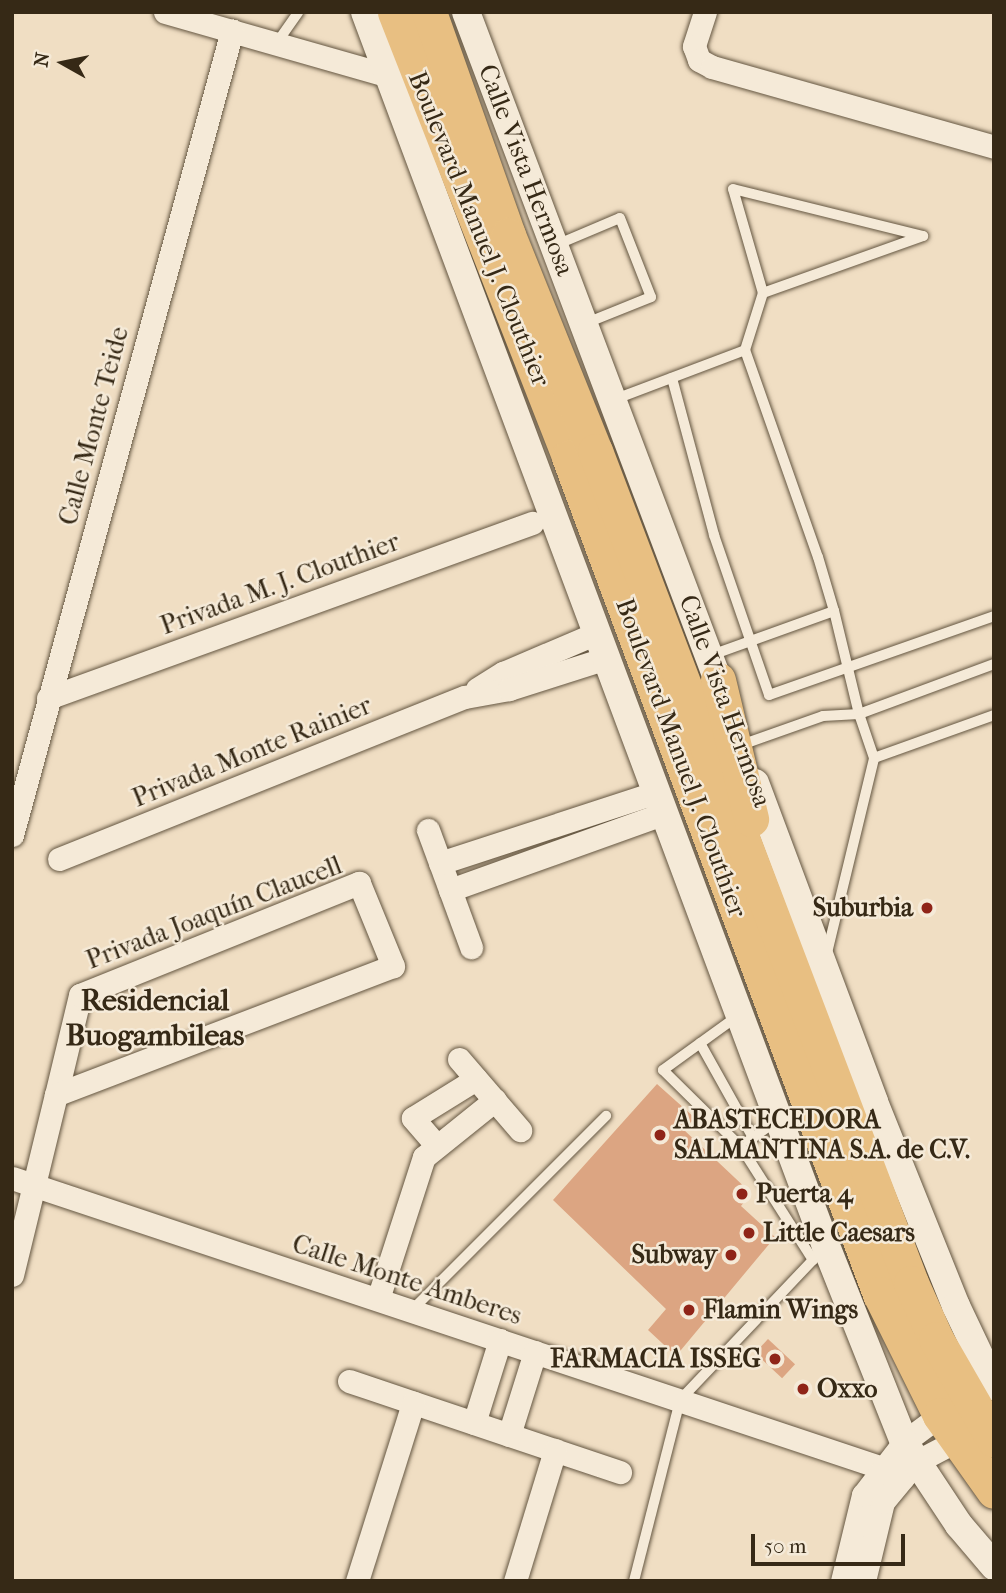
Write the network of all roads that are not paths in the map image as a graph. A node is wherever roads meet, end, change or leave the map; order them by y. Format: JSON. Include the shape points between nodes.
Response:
{"nodes":[{"id":1,"x":165,"y":12,"type":"edge"},
{"id":2,"x":298,"y":12,"type":"edge"},
{"id":3,"x":365,"y":12,"type":"edge"},
{"id":4,"x":395,"y":12,"type":"edge"},
{"id":5,"x":705,"y":12,"type":"edge"},
{"id":6,"x":468,"y":13,"type":"edge"},
{"id":7,"x":434,"y":25,"type":"edge"},
{"id":8,"x":232,"y":31,"type":"junction"},
{"id":9,"x":276,"y":44,"type":"junction"},
{"id":10,"x":400,"y":67,"type":"junction"},
{"id":11,"x":994,"y":147,"type":"edge"},
{"id":12,"x":554,"y":246,"type":"junction"},
{"id":13,"x":763,"y":293,"type":"junction"},
{"id":14,"x":584,"y":324,"type":"junction"},
{"id":15,"x":744,"y":350,"type":"junction"},
{"id":16,"x":672,"y":378,"type":"junction"},
{"id":17,"x":612,"y":400,"type":"junction"},
{"id":18,"x":532,"y":523,"type":"dead end"},
{"id":19,"x":834,"y":611,"type":"junction"},
{"id":20,"x":994,"y":615,"type":"edge"},
{"id":21,"x":750,"y":642,"type":"junction"},
{"id":22,"x":602,"y":645,"type":"junction"},
{"id":23,"x":994,"y":664,"type":"edge"},
{"id":24,"x":846,"y":666,"type":"junction"},
{"id":25,"x":714,"y":668,"type":"junction"},
{"id":26,"x":48,"y":698,"type":"junction"},
{"id":27,"x":859,"y":714,"type":"junction"},
{"id":28,"x":994,"y":716,"type":"edge"},
{"id":29,"x":741,"y":745,"type":"junction"},
{"id":30,"x":874,"y":758,"type":"junction"},
{"id":31,"x":661,"y":803,"type":"junction"},
{"id":32,"x":428,"y":830,"type":"dead end"},
{"id":33,"x":12,"y":835,"type":"edge"},
{"id":34,"x":59,"y":859,"type":"dead end"},
{"id":35,"x":440,"y":863,"type":"junction"},
{"id":36,"x":450,"y":890,"type":"junction"},
{"id":37,"x":764,"y":902,"type":"junction"},
{"id":38,"x":471,"y":947,"type":"dead end"},
{"id":39,"x":824,"y":967,"type":"junction"},
{"id":40,"x":739,"y":1015,"type":"junction"},
{"id":41,"x":700,"y":1043,"type":"junction"},
{"id":42,"x":459,"y":1059,"type":"dead end"},
{"id":43,"x":476,"y":1079,"type":"junction"},
{"id":44,"x":55,"y":1095,"type":"junction"},
{"id":45,"x":495,"y":1100,"type":"junction"},
{"id":46,"x":606,"y":1116,"type":"dead end"},
{"id":47,"x":778,"y":1119,"type":"junction"},
{"id":48,"x":520,"y":1130,"type":"dead end"},
{"id":49,"x":753,"y":1138,"type":"junction"},
{"id":50,"x":437,"y":1146,"type":"junction"},
{"id":51,"x":741,"y":1147,"type":"junction"},
{"id":52,"x":12,"y":1178,"type":"edge"},
{"id":53,"x":34,"y":1185,"type":"junction"},
{"id":54,"x":819,"y":1253,"type":"junction"},
{"id":55,"x":12,"y":1275,"type":"edge"},
{"id":56,"x":378,"y":1299,"type":"junction"},
{"id":57,"x":411,"y":1311,"type":"junction"},
{"id":58,"x":500,"y":1340,"type":"junction"},
{"id":59,"x":535,"y":1352,"type":"junction"},
{"id":60,"x":349,"y":1381,"type":"dead end"},
{"id":61,"x":680,"y":1400,"type":"junction"},
{"id":62,"x":413,"y":1403,"type":"junction"},
{"id":63,"x":979,"y":1409,"type":"edge"},
{"id":64,"x":474,"y":1423,"type":"junction"},
{"id":65,"x":509,"y":1435,"type":"junction"},
{"id":66,"x":555,"y":1450,"type":"junction"},
{"id":67,"x":901,"y":1463,"type":"junction"},
{"id":68,"x":620,"y":1472,"type":"dead end"},
{"id":69,"x":994,"y":1490,"type":"edge"},
{"id":70,"x":994,"y":1566,"type":"edge"},
{"id":71,"x":357,"y":1581,"type":"edge"},
{"id":72,"x":515,"y":1581,"type":"edge"},
{"id":73,"x":634,"y":1581,"type":"edge"},
{"id":74,"x":842,"y":1581,"type":"edge"},
{"id":75,"x":864,"y":1581,"type":"edge"}],
"edges":[{"from":1,"to":8,"type":"street"},
{"from":2,"to":9,"type":"lane"},
{"from":3,"to":10,"type":"street"},
{"from":4,"to":10,"type":"main road","name":"Boulevard Manuel J. Clouthier"},
{"from":5,"to":11,"type":"street","via":[[694,46],[699,60],[712,67]]},
{"from":6,"to":7,"type":"street"},
{"from":6,"to":12,"type":"street","name":"Calle Vista Hermosa"},
{"from":7,"to":10,"type":"street"},
{"from":7,"to":37,"type":"main road","name":"Boulevard Manuel J. Clouthier","via":[[508,235],[595,451]]},
{"from":8,"to":9,"type":"street"},
{"from":8,"to":26,"type":"street","name":"Calle Monte Teide"},
{"from":9,"to":10,"type":"street"},
{"from":10,"to":22,"type":"street"},
{"from":10,"to":63,"type":"main road","name":"Boulevard Manuel J. Clouthier","via":[[569,457],[880,1294]]},
{"from":12,"to":14,"type":"street","name":"Calle Vista Hermosa"},
{"from":12,"to":14,"type":"lane","via":[[620,218],[651,297]]},
{"from":13,"to":13,"type":"lane","via":[[911,240],[923,236],[733,189]]},
{"from":13,"to":15,"type":"lane"},
{"from":14,"to":17,"type":"street","name":"Calle Vista Hermosa"},
{"from":15,"to":16,"type":"lane"},
{"from":15,"to":19,"type":"lane"},
{"from":16,"to":17,"type":"lane"},
{"from":16,"to":21,"type":"lane","via":[[714,535]]},
{"from":17,"to":25,"type":"street","name":"Calle Vista Hermosa"},
{"from":18,"to":26,"type":"street","name":"Privada M. J. Clouthier"},
{"from":19,"to":21,"type":"lane"},
{"from":19,"to":24,"type":"lane"},
{"from":20,"to":24,"type":"lane"},
{"from":21,"to":24,"type":"lane","via":[[769,695]]},
{"from":21,"to":25,"type":"lane"},
{"from":22,"to":31,"type":"street"},
{"from":22,"to":34,"type":"street","name":"Privada Monte Rainier","via":[[503,673],[465,697]]},
{"from":23,"to":27,"type":"lane"},
{"from":24,"to":27,"type":"lane"},
{"from":25,"to":29,"type":"street","name":"Calle Vista Hermosa"},
{"from":25,"to":37,"type":"main road","via":[[749,803]]},
{"from":26,"to":33,"type":"street","name":"Calle Monte Teide"},
{"from":27,"to":29,"type":"lane","via":[[823,716]]},
{"from":27,"to":30,"type":"lane"},
{"from":28,"to":30,"type":"lane"},
{"from":29,"to":39,"type":"street","name":"Calle Vista Hermosa"},
{"from":30,"to":39,"type":"lane"},
{"from":31,"to":35,"type":"street"},
{"from":31,"to":36,"type":"street"},
{"from":31,"to":40,"type":"street"},
{"from":32,"to":35,"type":"street"},
{"from":35,"to":36,"type":"street"},
{"from":36,"to":38,"type":"street"},
{"from":37,"to":63,"type":"main road","name":"Boulevard Manuel J. Clouthier","via":[[911,1283]]},
{"from":39,"to":63,"type":"street","name":"Calle Vista Hermosa","via":[[956,1306]]},
{"from":40,"to":41,"type":"lane"},
{"from":40,"to":47,"type":"street"},
{"from":41,"to":49,"type":"lane"},
{"from":41,"to":51,"type":"lane","via":[[663,1070]]},
{"from":42,"to":43,"type":"street"},
{"from":43,"to":45,"type":"street"},
{"from":43,"to":50,"type":"street","via":[[413,1118]]},
{"from":44,"to":44,"type":"street","name":"Privada Joaquín Claucell","via":[[80,995],[359,883],[393,966]]},
{"from":44,"to":53,"type":"street","name":"Privada Joaquín Claucell"},
{"from":45,"to":48,"type":"street"},
{"from":45,"to":50,"type":"street"},
{"from":46,"to":57,"type":"lane"},
{"from":47,"to":49,"type":"lane"},
{"from":47,"to":54,"type":"street"},
{"from":49,"to":51,"type":"lane"},
{"from":50,"to":56,"type":"street","via":[[424,1157]]},
{"from":51,"to":54,"type":"lane"},
{"from":52,"to":53,"type":"street","name":"Calle Monte Amberes"},
{"from":53,"to":55,"type":"street","name":"Privada Joaquín Claucell"},
{"from":53,"to":56,"type":"street","name":"Calle Monte Amberes"},
{"from":54,"to":61,"type":"lane"},
{"from":54,"to":67,"type":"street"},
{"from":56,"to":57,"type":"street","name":"Calle Monte Amberes"},
{"from":57,"to":58,"type":"street","name":"Calle Monte Amberes"},
{"from":58,"to":59,"type":"street","name":"Calle Monte Amberes"},
{"from":58,"to":64,"type":"street"},
{"from":59,"to":61,"type":"street","name":"Calle Monte Amberes"},
{"from":59,"to":65,"type":"street"},
{"from":60,"to":62,"type":"street"},
{"from":61,"to":67,"type":"street","name":"Calle Monte Amberes"},
{"from":61,"to":73,"type":"lane"},
{"from":62,"to":64,"type":"street"},
{"from":62,"to":71,"type":"street"},
{"from":63,"to":67,"type":"street"},
{"from":63,"to":69,"type":"main road","name":"Boulevard Manuel J. Clouthier"},
{"from":64,"to":65,"type":"street"},
{"from":65,"to":66,"type":"street"},
{"from":66,"to":68,"type":"street"},
{"from":66,"to":72,"type":"street"},
{"from":67,"to":70,"type":"street"},
{"from":67,"to":74,"type":"street","via":[[863,1495]]},
{"from":67,"to":75,"type":"street","via":[[883,1502]]}]}
